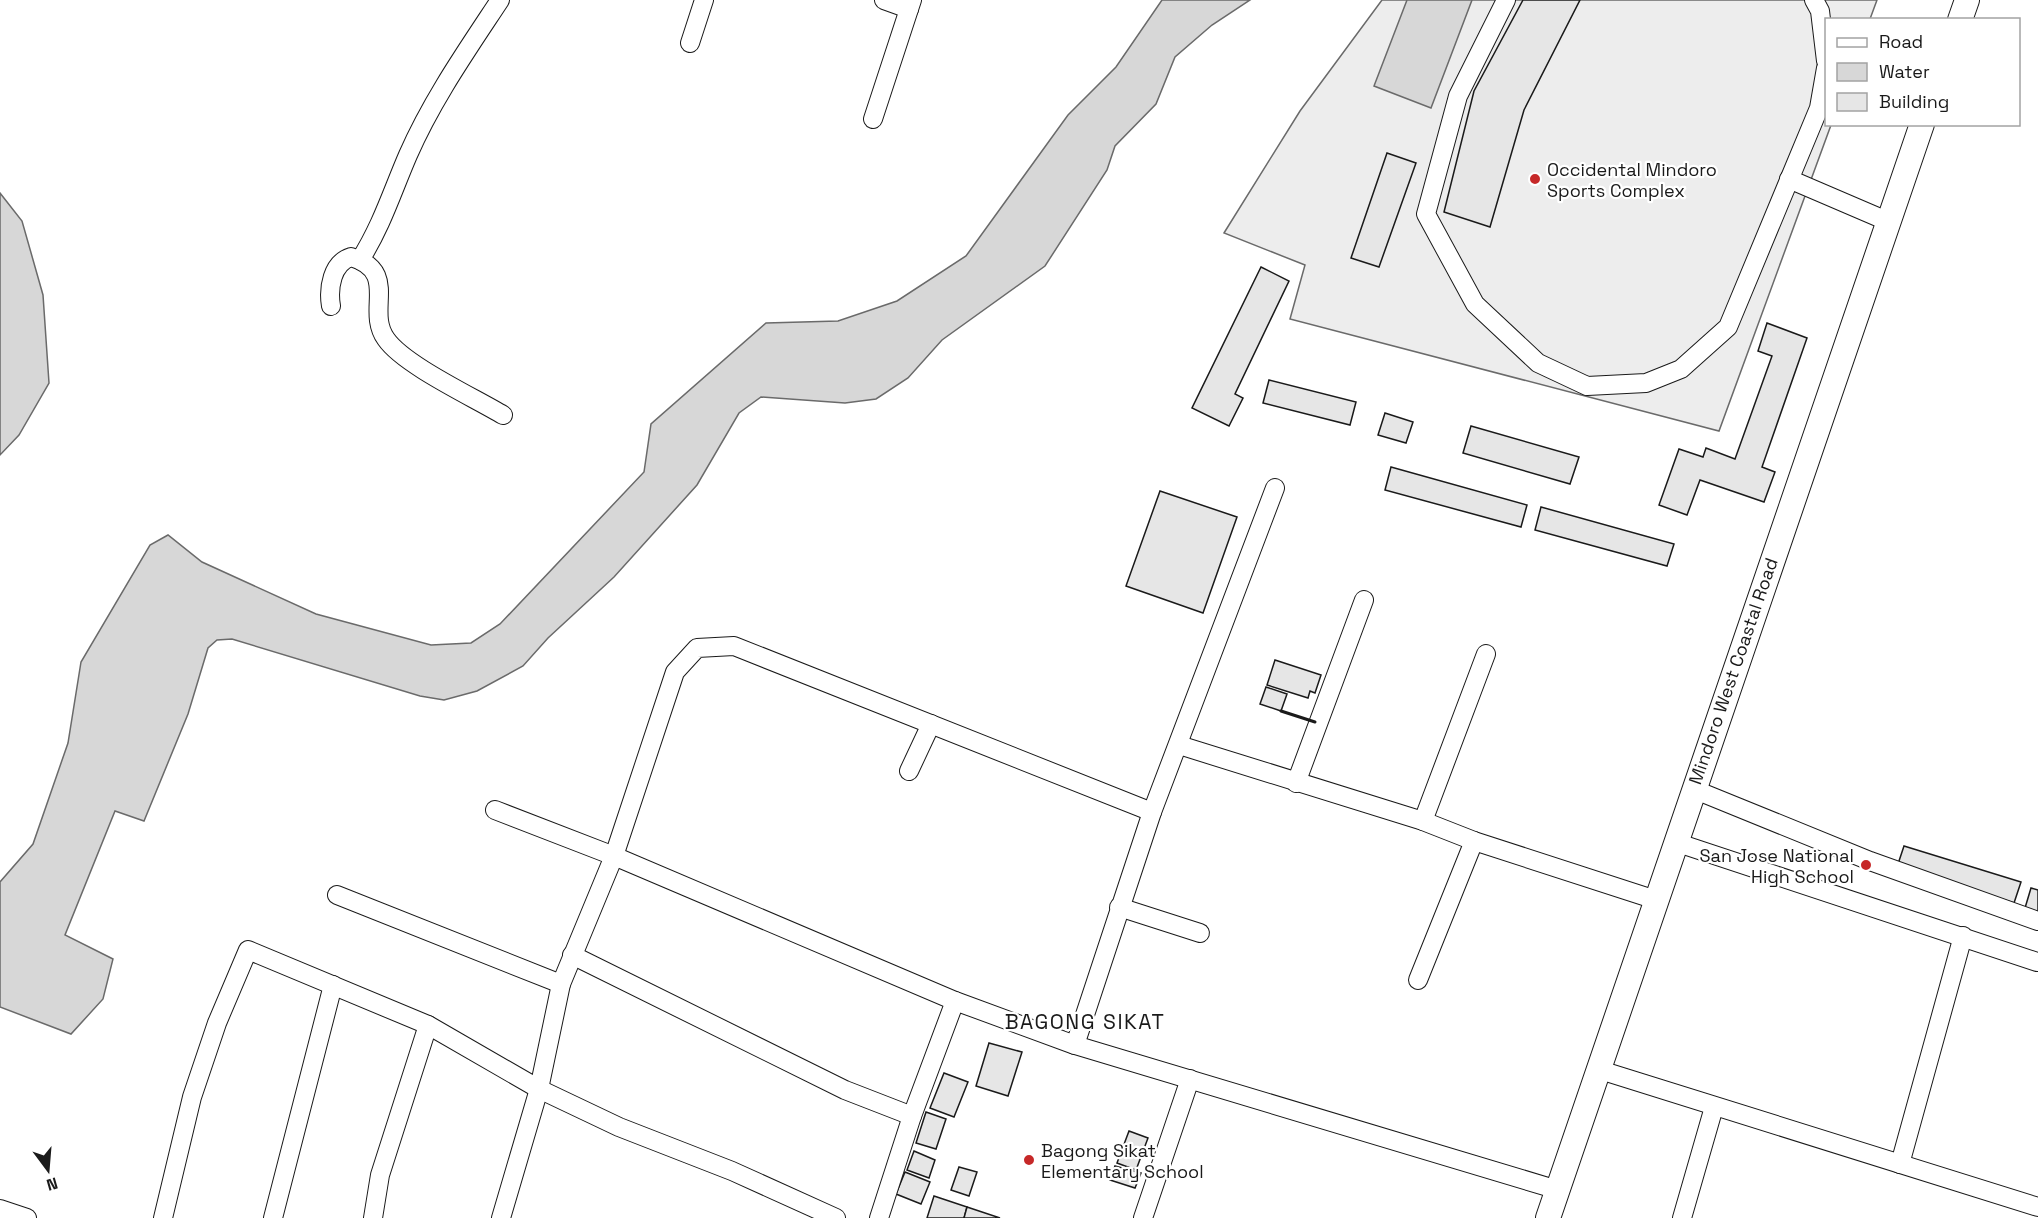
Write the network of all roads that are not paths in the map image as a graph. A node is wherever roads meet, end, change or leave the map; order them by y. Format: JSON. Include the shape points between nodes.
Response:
{"nodes":[{"id":1,"x":500,"y":0,"type":"edge"},
{"id":2,"x":704,"y":0,"type":"edge"},
{"id":3,"x":884,"y":0,"type":"edge"},
{"id":4,"x":1506,"y":0,"type":"edge"},
{"id":5,"x":1814,"y":0,"type":"edge"},
{"id":6,"x":1967,"y":0,"type":"edge"},
{"id":7,"x":910,"y":4,"type":"edge"},
{"id":8,"x":1961,"y":18,"type":"edge"},
{"id":9,"x":690,"y":43,"type":"dead end"},
{"id":10,"x":1825,"y":47,"type":"edge"},
{"id":11,"x":1825,"y":78,"type":"edge"},
{"id":12,"x":873,"y":119,"type":"dead end"},
{"id":13,"x":1921,"y":126,"type":"edge"},
{"id":14,"x":1789,"y":179,"type":"junction"},
{"id":15,"x":1887,"y":221,"type":"junction"},
{"id":16,"x":360,"y":260,"type":"junction"},
{"id":17,"x":331,"y":306,"type":"dead end"},
{"id":18,"x":503,"y":414,"type":"dead end"},
{"id":19,"x":1275,"y":488,"type":"dead end"},
{"id":20,"x":1364,"y":600,"type":"dead end"},
{"id":21,"x":1486,"y":654,"type":"dead end"},
{"id":22,"x":932,"y":724,"type":"junction"},
{"id":23,"x":1179,"y":746,"type":"junction"},
{"id":24,"x":909,"y":771,"type":"dead end"},
{"id":25,"x":1296,"y":783,"type":"junction"},
{"id":26,"x":1693,"y":789,"type":"junction"},
{"id":27,"x":495,"y":810,"type":"dead end"},
{"id":28,"x":1152,"y":812,"type":"junction"},
{"id":29,"x":1423,"y":821,"type":"junction"},
{"id":30,"x":1474,"y":841,"type":"junction"},
{"id":31,"x":1675,"y":842,"type":"junction"},
{"id":32,"x":614,"y":856,"type":"junction"},
{"id":33,"x":337,"y":895,"type":"dead end"},
{"id":34,"x":1656,"y":900,"type":"junction"},
{"id":35,"x":1119,"y":907,"type":"junction"},
{"id":36,"x":2038,"y":921,"type":"edge"},
{"id":37,"x":1200,"y":933,"type":"dead end"},
{"id":38,"x":1963,"y":936,"type":"junction"},
{"id":39,"x":572,"y":955,"type":"junction"},
{"id":40,"x":2037,"y":962,"type":"edge"},
{"id":41,"x":1418,"y":980,"type":"dead end"},
{"id":42,"x":561,"y":984,"type":"junction"},
{"id":43,"x":333,"y":986,"type":"junction"},
{"id":44,"x":955,"y":1000,"type":"junction"},
{"id":45,"x":428,"y":1025,"type":"junction"},
{"id":46,"x":1075,"y":1045,"type":"junction"},
{"id":47,"x":1600,"y":1070,"type":"junction"},
{"id":48,"x":1191,"y":1079,"type":"junction"},
{"id":49,"x":539,"y":1089,"type":"junction"},
{"id":50,"x":1714,"y":1107,"type":"junction"},
{"id":51,"x":912,"y":1116,"type":"junction"},
{"id":52,"x":1900,"y":1164,"type":"junction"},
{"id":53,"x":1558,"y":1190,"type":"junction"},
{"id":54,"x":2038,"y":1207,"type":"edge"},
{"id":55,"x":0,"y":1209,"type":"edge"},
{"id":56,"x":27,"y":1218,"type":"edge"},
{"id":57,"x":163,"y":1218,"type":"edge"},
{"id":58,"x":273,"y":1218,"type":"edge"},
{"id":59,"x":373,"y":1218,"type":"edge"},
{"id":60,"x":501,"y":1218,"type":"edge"},
{"id":61,"x":836,"y":1218,"type":"edge"},
{"id":62,"x":879,"y":1218,"type":"edge"},
{"id":63,"x":1143,"y":1218,"type":"edge"},
{"id":64,"x":1548,"y":1218,"type":"edge"},
{"id":65,"x":1682,"y":1218,"type":"edge"}],
"edges":[{"from":1,"to":16,"type":"street","via":[[438,97],[408,154],[384,220]]},
{"from":2,"to":9,"type":"street"},
{"from":3,"to":7,"type":"street"},
{"from":4,"to":14,"type":"street","via":[[1458,96],[1426,214],[1474,304],[1538,363],[1587,386],[1646,383],[1681,369],[1728,327]]},
{"from":5,"to":10,"type":"street","via":[[1820,11]]},
{"from":6,"to":8,"type":"main road"},
{"from":7,"to":12,"type":"street"},
{"from":11,"to":14,"type":"street","via":[[1819,108]]},
{"from":13,"to":15,"type":"main road","name":"Mindoro West Coastal Road"},
{"from":14,"to":15,"type":"street"},
{"from":15,"to":26,"type":"main road","name":"Mindoro West Coastal Road"},
{"from":16,"to":17,"type":"street","via":[[351,257],[343,262],[330,282]]},
{"from":16,"to":18,"type":"street","via":[[376,273],[379,321],[387,341],[407,358]]},
{"from":19,"to":23,"type":"street"},
{"from":20,"to":25,"type":"street"},
{"from":21,"to":29,"type":"street"},
{"from":22,"to":24,"type":"street"},
{"from":22,"to":28,"type":"street"},
{"from":22,"to":32,"type":"street","via":[[734,646],[697,648],[675,672]]},
{"from":23,"to":25,"type":"street"},
{"from":23,"to":28,"type":"street"},
{"from":25,"to":29,"type":"street"},
{"from":26,"to":31,"type":"main road","name":"Mindoro West Coastal Road"},
{"from":26,"to":36,"type":"street","via":[[1870,861]]},
{"from":27,"to":32,"type":"street"},
{"from":28,"to":35,"type":"street"},
{"from":29,"to":30,"type":"street"},
{"from":30,"to":34,"type":"street"},
{"from":30,"to":41,"type":"street"},
{"from":31,"to":34,"type":"main road","name":"Mindoro West Coastal Road"},
{"from":31,"to":38,"type":"street"},
{"from":32,"to":39,"type":"street"},
{"from":32,"to":44,"type":"street"},
{"from":33,"to":42,"type":"street"},
{"from":34,"to":47,"type":"main road","name":"Mindoro West Coastal Road"},
{"from":35,"to":37,"type":"street"},
{"from":35,"to":46,"type":"street"},
{"from":38,"to":40,"type":"street"},
{"from":38,"to":52,"type":"street"},
{"from":39,"to":42,"type":"street"},
{"from":39,"to":51,"type":"street","via":[[834,1085]]},
{"from":42,"to":49,"type":"street"},
{"from":43,"to":45,"type":"street"},
{"from":43,"to":57,"type":"street","via":[[248,950],[192,1097]]},
{"from":43,"to":58,"type":"street"},
{"from":44,"to":46,"type":"street"},
{"from":44,"to":51,"type":"street"},
{"from":45,"to":49,"type":"street"},
{"from":45,"to":59,"type":"street","via":[[380,1175]]},
{"from":46,"to":48,"type":"street"},
{"from":47,"to":50,"type":"street"},
{"from":47,"to":53,"type":"main road","name":"Mindoro West Coastal Road"},
{"from":48,"to":53,"type":"street"},
{"from":48,"to":63,"type":"street"},
{"from":49,"to":60,"type":"street"},
{"from":49,"to":61,"type":"street"},
{"from":50,"to":52,"type":"street"},
{"from":50,"to":65,"type":"street"},
{"from":51,"to":62,"type":"street"},
{"from":52,"to":54,"type":"street"},
{"from":53,"to":64,"type":"main road","name":"Mindoro West Coastal Road"},
{"from":55,"to":56,"type":"street"}]}
